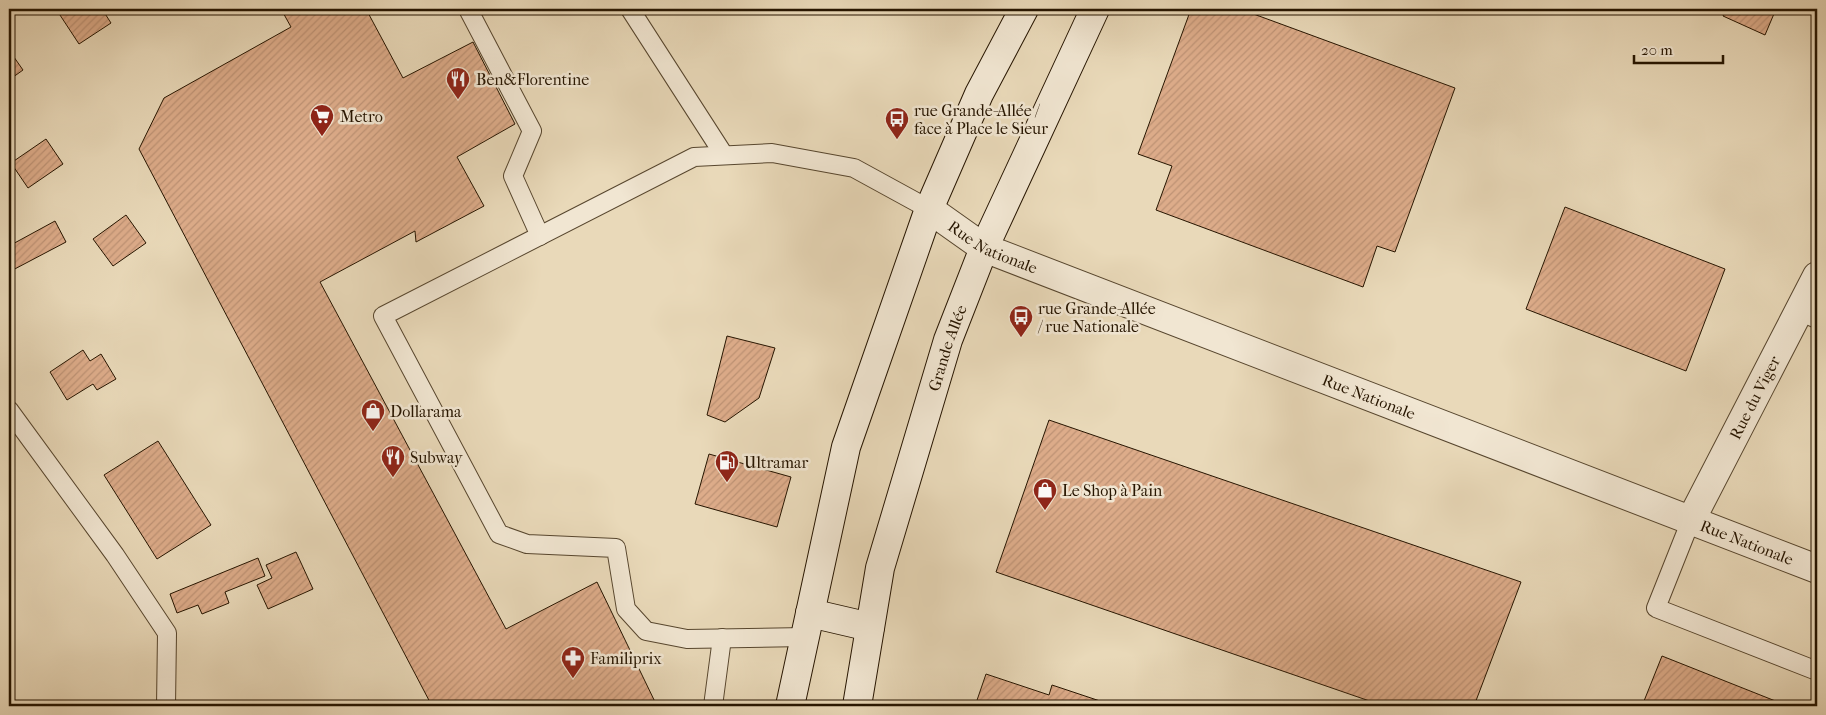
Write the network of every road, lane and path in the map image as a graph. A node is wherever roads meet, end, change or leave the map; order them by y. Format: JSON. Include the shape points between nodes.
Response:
{"nodes":[{"id":1,"x":468,"y":9,"type":"edge"},
{"id":2,"x":630,"y":9,"type":"edge"},
{"id":3,"x":1024,"y":9,"type":"edge"},
{"id":4,"x":1095,"y":9,"type":"edge"},
{"id":5,"x":724,"y":155,"type":"junction"},
{"id":6,"x":929,"y":209,"type":"junction"},
{"id":7,"x":540,"y":236,"type":"junction"},
{"id":8,"x":984,"y":248,"type":"junction"},
{"id":9,"x":1817,"y":276,"type":"edge"},
{"id":10,"x":1808,"y":315,"type":"edge"},
{"id":11,"x":9,"y":410,"type":"edge"},
{"id":12,"x":1691,"y":520,"type":"junction"},
{"id":13,"x":1817,"y":569,"type":"edge"},
{"id":14,"x":807,"y":625,"type":"junction"},
{"id":15,"x":870,"y":627,"type":"junction"},
{"id":16,"x":722,"y":638,"type":"junction"},
{"id":17,"x":1817,"y":671,"type":"edge"},
{"id":18,"x":166,"y":706,"type":"edge"},
{"id":19,"x":713,"y":706,"type":"edge"},
{"id":20,"x":790,"y":706,"type":"edge"},
{"id":21,"x":857,"y":706,"type":"edge"}],
"edges":[{"from":1,"to":7,"type":"lane","via":[[532,131],[513,176]]},
{"from":2,"to":5,"type":"lane"},
{"from":3,"to":6,"type":"street","via":[[979,94]]},
{"from":4,"to":8,"type":"street","name":"Grande Allée"},
{"from":5,"to":6,"type":"lane","via":[[772,153],[854,168]]},
{"from":5,"to":7,"type":"lane","via":[[694,157]]},
{"from":6,"to":8,"type":"street","name":"Rue Nationale"},
{"from":6,"to":14,"type":"street","via":[[846,447]]},
{"from":7,"to":16,"type":"lane","via":[[383,316],[499,534],[527,544],[616,548],[626,609],[646,631],[687,639]]},
{"from":8,"to":12,"type":"street","name":"Rue Nationale"},
{"from":8,"to":15,"type":"street","name":"Grande Allée","via":[[934,381],[880,568]]},
{"from":9,"to":10,"type":"street","name":"Rue du Viger"},
{"from":10,"to":12,"type":"street","name":"Rue du Viger"},
{"from":11,"to":18,"type":"lane","via":[[115,555],[167,633]]},
{"from":12,"to":13,"type":"street","name":"Rue Nationale"},
{"from":12,"to":17,"type":"lane","via":[[1656,608]]},
{"from":14,"to":15,"type":"street"},
{"from":14,"to":16,"type":"lane"},
{"from":14,"to":20,"type":"street"},
{"from":15,"to":21,"type":"street","name":"Grande Allée"},
{"from":16,"to":19,"type":"lane"}]}
